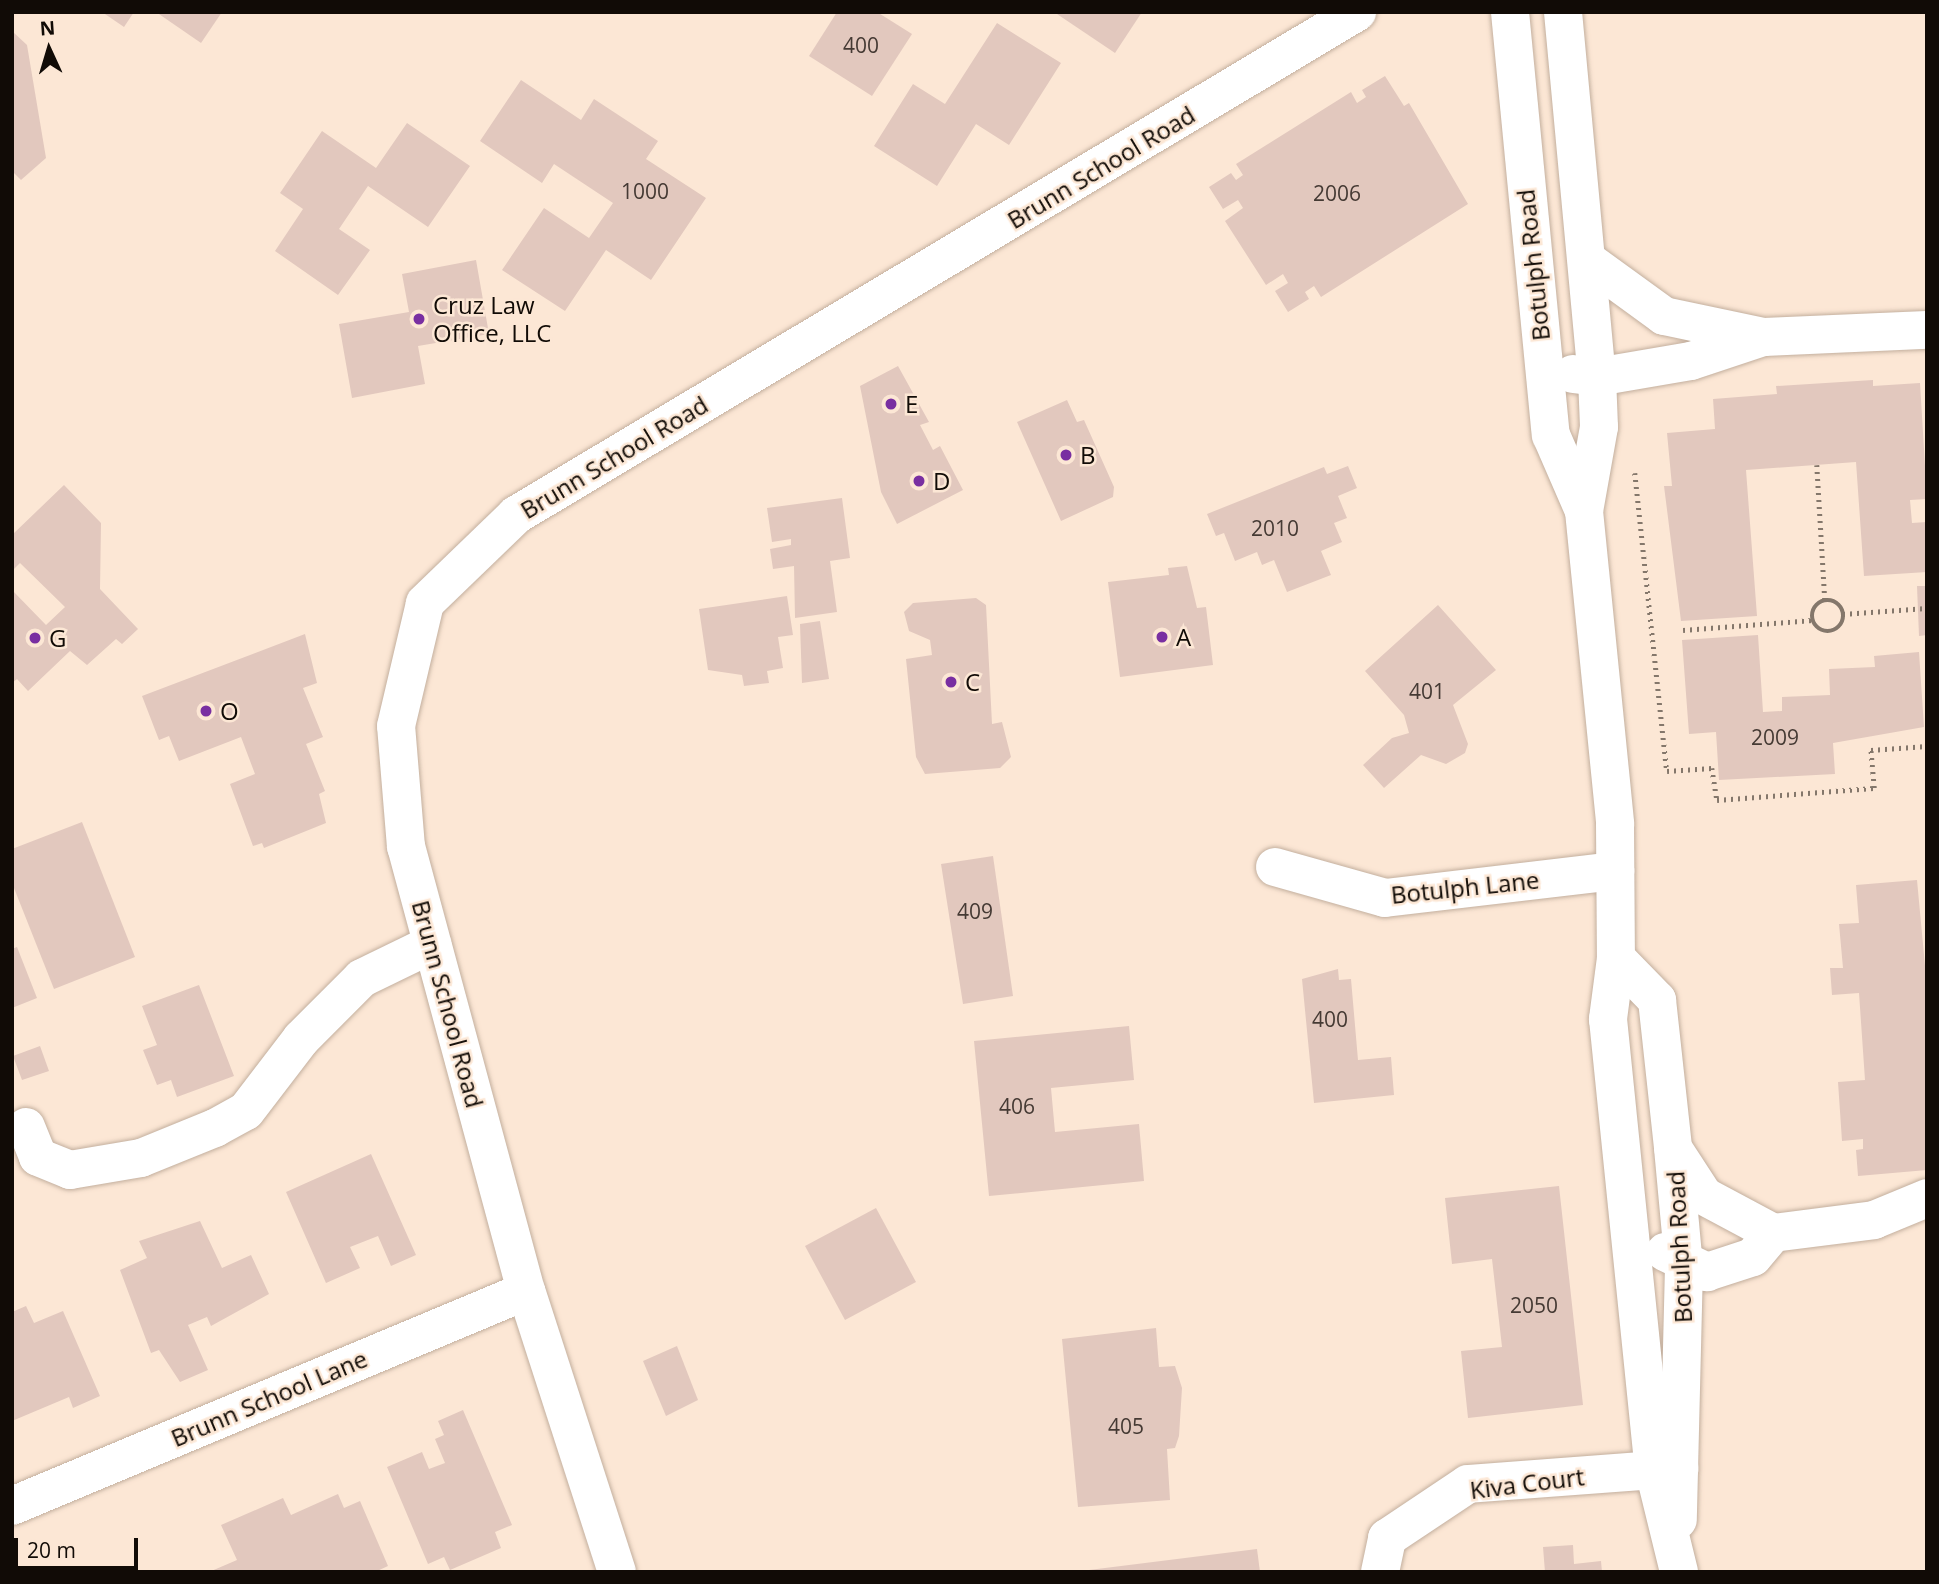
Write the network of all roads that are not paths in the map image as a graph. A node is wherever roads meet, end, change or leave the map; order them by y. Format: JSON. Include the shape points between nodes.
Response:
{"nodes":[{"id":1,"x":1357,"y":12,"type":"edge"},
{"id":2,"x":1510,"y":12,"type":"edge"},
{"id":3,"x":1563,"y":12,"type":"edge"},
{"id":4,"x":1587,"y":260,"type":"junction"},
{"id":5,"x":1927,"y":330,"type":"edge"},
{"id":6,"x":1764,"y":337,"type":"junction"},
{"id":7,"x":1544,"y":370,"type":"junction"},
{"id":8,"x":1597,"y":377,"type":"junction"},
{"id":9,"x":1584,"y":511,"type":"junction"},
{"id":10,"x":1275,"y":867,"type":"dead end"},
{"id":11,"x":1615,"y":871,"type":"junction"},
{"id":12,"x":432,"y":944,"type":"junction"},
{"id":13,"x":1616,"y":958,"type":"junction"},
{"id":14,"x":1608,"y":1018,"type":"junction"},
{"id":15,"x":26,"y":1127,"type":"dead end"},
{"id":16,"x":1674,"y":1149,"type":"junction"},
{"id":17,"x":1927,"y":1198,"type":"edge"},
{"id":18,"x":1773,"y":1233,"type":"junction"},
{"id":19,"x":1685,"y":1266,"type":"junction"},
{"id":20,"x":526,"y":1291,"type":"junction"},
{"id":21,"x":1668,"y":1469,"type":"junction"},
{"id":22,"x":12,"y":1506,"type":"edge"},
{"id":23,"x":1383,"y":1555,"type":"edge"},
{"id":24,"x":1678,"y":1562,"type":"edge"},
{"id":25,"x":617,"y":1572,"type":"edge"}],
"edges":[{"from":1,"to":12,"type":"street","name":"Brunn School Road","via":[[516,515],[425,603],[396,726],[406,847]]},
{"from":2,"to":7,"type":"street","name":"Botulph Road"},
{"from":3,"to":4,"type":"street","name":"Botulph Road"},
{"from":4,"to":6,"type":"street","via":[[1664,316]]},
{"from":4,"to":8,"type":"street","name":"Botulph Road"},
{"from":5,"to":6,"type":"street"},
{"from":6,"to":8,"type":"street","via":[[1691,361]]},
{"from":7,"to":8,"type":"street"},
{"from":7,"to":9,"type":"street","name":"Botulph Road","via":[[1551,435]]},
{"from":8,"to":9,"type":"street","name":"Botulph Road","via":[[1599,427]]},
{"from":9,"to":11,"type":"street","name":"Botulph Road"},
{"from":10,"to":11,"type":"street","name":"Botulph Lane","via":[[1385,898]]},
{"from":11,"to":13,"type":"street","name":"Botulph Road"},
{"from":12,"to":15,"type":"street","via":[[362,978],[301,1039],[246,1111],[215,1128],[141,1158],[70,1170],[38,1157]]},
{"from":12,"to":20,"type":"street","name":"Brunn School Road"},
{"from":13,"to":14,"type":"street","name":"Botulph Road"},
{"from":13,"to":16,"type":"street","name":"Botulph Road","via":[[1657,1000]]},
{"from":14,"to":19,"type":"street","via":[[1640,1105],[1654,1235]]},
{"from":14,"to":21,"type":"street","name":"Botulph Road"},
{"from":16,"to":18,"type":"street","via":[[1704,1196],[1738,1220]]},
{"from":16,"to":19,"type":"street","name":"Botulph Road"},
{"from":17,"to":18,"type":"street","via":[[1874,1220]]},
{"from":18,"to":19,"type":"street","via":[[1753,1257],[1707,1272]]},
{"from":19,"to":21,"type":"street","name":"Botulph Road"},
{"from":20,"to":22,"type":"street","name":"Brunn School Lane"},
{"from":20,"to":25,"type":"street","name":"Brunn School Road"},
{"from":21,"to":23,"type":"street","name":"Kiva Court","via":[[1468,1484]]},
{"from":21,"to":24,"type":"street","name":"Botulph Road"}]}
